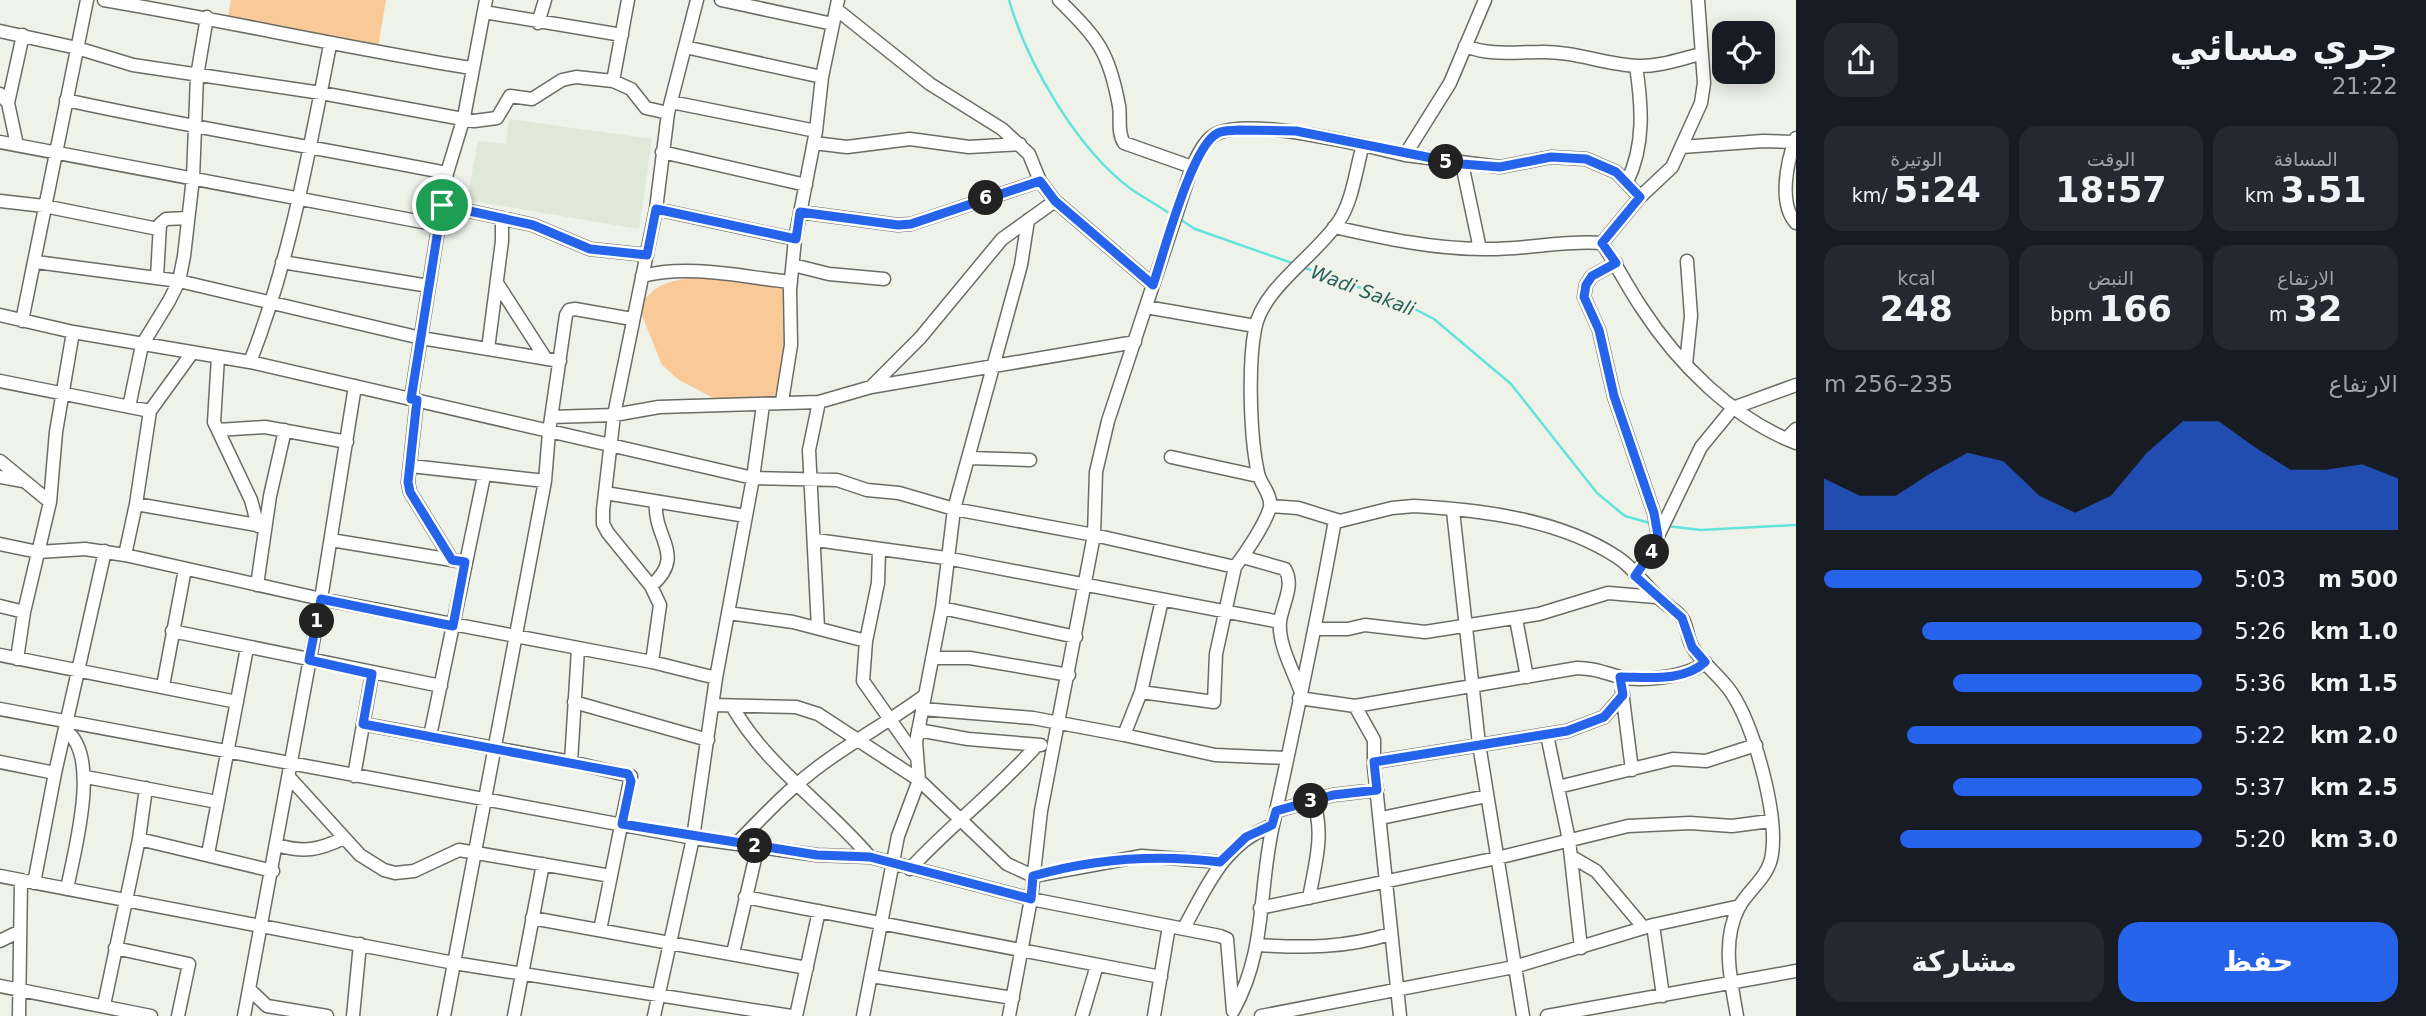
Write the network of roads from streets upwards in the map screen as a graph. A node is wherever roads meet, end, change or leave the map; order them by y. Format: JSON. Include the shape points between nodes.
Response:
{"nodes":[{"id":1,"x":87,"y":0,"type":"edge"},
{"id":2,"x":104,"y":0,"type":"edge"},
{"id":3,"x":545,"y":0,"type":"edge"},
{"id":4,"x":628,"y":0,"type":"edge"},
{"id":5,"x":697,"y":0,"type":"edge"},
{"id":6,"x":721,"y":0,"type":"edge"},
{"id":7,"x":1059,"y":0,"type":"edge"},
{"id":8,"x":1485,"y":0,"type":"edge"},
{"id":9,"x":1698,"y":0,"type":"edge"},
{"id":10,"x":837,"y":4,"type":"edge"},
{"id":11,"x":485,"y":6,"type":"edge"},
{"id":12,"x":207,"y":17,"type":"junction"},
{"id":13,"x":538,"y":23,"type":"junction"},
{"id":14,"x":833,"y":24,"type":"junction"},
{"id":15,"x":0,"y":31,"type":"edge"},
{"id":16,"x":23,"y":35,"type":"junction"},
{"id":17,"x":622,"y":35,"type":"junction"},
{"id":18,"x":330,"y":45,"type":"junction"},
{"id":19,"x":1465,"y":46,"type":"junction"},
{"id":20,"x":685,"y":47,"type":"junction"},
{"id":21,"x":77,"y":48,"type":"junction"},
{"id":22,"x":1701,"y":54,"type":"junction"},
{"id":23,"x":1636,"y":66,"type":"junction"},
{"id":24,"x":471,"y":68,"type":"junction"},
{"id":25,"x":197,"y":76,"type":"junction"},
{"id":26,"x":822,"y":77,"type":"junction"},
{"id":27,"x":613,"y":81,"type":"junction"},
{"id":28,"x":321,"y":93,"type":"junction"},
{"id":29,"x":4,"y":98,"type":"edge"},
{"id":30,"x":66,"y":100,"type":"junction"},
{"id":31,"x":669,"y":107,"type":"junction"},
{"id":32,"x":464,"y":117,"type":"junction"},
{"id":33,"x":195,"y":128,"type":"junction"},
{"id":34,"x":815,"y":137,"type":"junction"},
{"id":35,"x":0,"y":142,"type":"edge"},
{"id":36,"x":1020,"y":144,"type":"junction"},
{"id":37,"x":17,"y":145,"type":"junction"},
{"id":38,"x":1363,"y":145,"type":"junction"},
{"id":39,"x":1794,"y":145,"type":"edge"},
{"id":40,"x":310,"y":146,"type":"junction"},
{"id":41,"x":1682,"y":147,"type":"junction"},
{"id":42,"x":662,"y":152,"type":"junction"},
{"id":43,"x":55,"y":153,"type":"junction"},
{"id":44,"x":1405,"y":155,"type":"junction"},
{"id":45,"x":1462,"y":164,"type":"junction"},
{"id":46,"x":1192,"y":167,"type":"junction"},
{"id":47,"x":447,"y":173,"type":"junction"},
{"id":48,"x":193,"y":178,"type":"junction"},
{"id":49,"x":1040,"y":181,"type":"junction"},
{"id":50,"x":1627,"y":183,"type":"junction"},
{"id":51,"x":806,"y":185,"type":"junction"},
{"id":52,"x":1640,"y":197,"type":"junction"},
{"id":53,"x":299,"y":200,"type":"junction"},
{"id":54,"x":0,"y":201,"type":"edge"},
{"id":55,"x":1055,"y":201,"type":"junction"},
{"id":56,"x":442,"y":205,"type":"junction"},
{"id":57,"x":44,"y":206,"type":"junction"},
{"id":58,"x":656,"y":209,"type":"junction"},
{"id":59,"x":800,"y":212,"type":"junction"},
{"id":60,"x":188,"y":218,"type":"junction"},
{"id":61,"x":502,"y":218,"type":"junction"},
{"id":62,"x":1028,"y":220,"type":"junction"},
{"id":63,"x":1796,"y":223,"type":"edge"},
{"id":64,"x":438,"y":225,"type":"junction"},
{"id":65,"x":1334,"y":227,"type":"junction"},
{"id":66,"x":158,"y":229,"type":"junction"},
{"id":67,"x":796,"y":239,"type":"junction"},
{"id":68,"x":1602,"y":243,"type":"junction"},
{"id":69,"x":1480,"y":249,"type":"junction"},
{"id":70,"x":647,"y":255,"type":"junction"},
{"id":71,"x":1687,"y":261,"type":"dead end"},
{"id":72,"x":36,"y":262,"type":"junction"},
{"id":73,"x":282,"y":262,"type":"junction"},
{"id":74,"x":1616,"y":263,"type":"junction"},
{"id":75,"x":793,"y":265,"type":"junction"},
{"id":76,"x":642,"y":276,"type":"junction"},
{"id":77,"x":157,"y":277,"type":"junction"},
{"id":78,"x":884,"y":279,"type":"dead end"},
{"id":79,"x":179,"y":281,"type":"junction"},
{"id":80,"x":791,"y":282,"type":"junction"},
{"id":81,"x":497,"y":283,"type":"junction"},
{"id":82,"x":1153,"y":285,"type":"junction"},
{"id":83,"x":429,"y":286,"type":"junction"},
{"id":84,"x":272,"y":304,"type":"junction"},
{"id":85,"x":1146,"y":307,"type":"junction"},
{"id":86,"x":0,"y":314,"type":"edge"},
{"id":87,"x":632,"y":319,"type":"junction"},
{"id":88,"x":22,"y":321,"type":"junction"},
{"id":89,"x":1255,"y":326,"type":"junction"},
{"id":90,"x":74,"y":332,"type":"junction"},
{"id":91,"x":421,"y":338,"type":"junction"},
{"id":92,"x":1135,"y":342,"type":"junction"},
{"id":93,"x":142,"y":345,"type":"junction"},
{"id":94,"x":488,"y":349,"type":"junction"},
{"id":95,"x":192,"y":353,"type":"junction"},
{"id":96,"x":218,"y":357,"type":"junction"},
{"id":97,"x":553,"y":360,"type":"junction"},
{"id":98,"x":250,"y":362,"type":"junction"},
{"id":99,"x":1686,"y":364,"type":"junction"},
{"id":100,"x":992,"y":368,"type":"junction"},
{"id":101,"x":0,"y":381,"type":"edge"},
{"id":102,"x":1796,"y":385,"type":"edge"},
{"id":103,"x":355,"y":386,"type":"junction"},
{"id":104,"x":871,"y":387,"type":"junction"},
{"id":105,"x":64,"y":392,"type":"junction"},
{"id":106,"x":414,"y":399,"type":"junction"},
{"id":107,"x":782,"y":401,"type":"junction"},
{"id":108,"x":819,"y":402,"type":"junction"},
{"id":109,"x":762,"y":405,"type":"junction"},
{"id":110,"x":129,"y":407,"type":"junction"},
{"id":111,"x":1733,"y":408,"type":"junction"},
{"id":112,"x":150,"y":411,"type":"junction"},
{"id":113,"x":614,"y":415,"type":"junction"},
{"id":114,"x":551,"y":417,"type":"junction"},
{"id":115,"x":1796,"y":429,"type":"edge"},
{"id":116,"x":218,"y":430,"type":"junction"},
{"id":117,"x":285,"y":430,"type":"junction"},
{"id":118,"x":549,"y":432,"type":"junction"},
{"id":119,"x":1791,"y":441,"type":"edge"},
{"id":120,"x":347,"y":442,"type":"junction"},
{"id":121,"x":611,"y":448,"type":"junction"},
{"id":122,"x":1171,"y":457,"type":"dead end"},
{"id":123,"x":969,"y":458,"type":"junction"},
{"id":124,"x":1030,"y":460,"type":"dead end"},
{"id":125,"x":0,"y":461,"type":"edge"},
{"id":126,"x":411,"y":466,"type":"junction"},
{"id":127,"x":484,"y":476,"type":"junction"},
{"id":128,"x":1258,"y":476,"type":"junction"},
{"id":129,"x":0,"y":477,"type":"edge"},
{"id":130,"x":753,"y":478,"type":"junction"},
{"id":131,"x":23,"y":481,"type":"junction"},
{"id":132,"x":545,"y":481,"type":"junction"},
{"id":133,"x":813,"y":481,"type":"junction"},
{"id":134,"x":605,"y":493,"type":"junction"},
{"id":135,"x":50,"y":502,"type":"junction"},
{"id":136,"x":656,"y":502,"type":"junction"},
{"id":137,"x":136,"y":504,"type":"junction"},
{"id":138,"x":1270,"y":506,"type":"junction"},
{"id":139,"x":954,"y":509,"type":"junction"},
{"id":140,"x":1453,"y":511,"type":"junction"},
{"id":141,"x":746,"y":516,"type":"junction"},
{"id":142,"x":1335,"y":520,"type":"junction"},
{"id":143,"x":262,"y":526,"type":"junction"},
{"id":144,"x":1094,"y":535,"type":"junction"},
{"id":145,"x":1658,"y":536,"type":"junction"},
{"id":146,"x":331,"y":540,"type":"junction"},
{"id":147,"x":816,"y":540,"type":"junction"},
{"id":148,"x":0,"y":544,"type":"edge"},
{"id":149,"x":879,"y":550,"type":"junction"},
{"id":150,"x":105,"y":551,"type":"junction"},
{"id":151,"x":38,"y":552,"type":"junction"},
{"id":152,"x":125,"y":555,"type":"junction"},
{"id":153,"x":946,"y":558,"type":"junction"},
{"id":154,"x":459,"y":561,"type":"junction"},
{"id":155,"x":1239,"y":562,"type":"junction"},
{"id":156,"x":185,"y":569,"type":"junction"},
{"id":157,"x":1635,"y":576,"type":"junction"},
{"id":158,"x":257,"y":585,"type":"junction"},
{"id":159,"x":1085,"y":585,"type":"junction"},
{"id":160,"x":650,"y":586,"type":"junction"},
{"id":161,"x":1656,"y":597,"type":"junction"},
{"id":162,"x":321,"y":599,"type":"junction"},
{"id":163,"x":1161,"y":600,"type":"junction"},
{"id":164,"x":0,"y":606,"type":"edge"},
{"id":165,"x":942,"y":608,"type":"junction"},
{"id":166,"x":24,"y":612,"type":"junction"},
{"id":167,"x":1225,"y":612,"type":"junction"},
{"id":168,"x":728,"y":613,"type":"junction"},
{"id":169,"x":1516,"y":619,"type":"junction"},
{"id":170,"x":1280,"y":622,"type":"junction"},
{"id":171,"x":453,"y":626,"type":"junction"},
{"id":172,"x":1465,"y":627,"type":"junction"},
{"id":173,"x":818,"y":628,"type":"junction"},
{"id":174,"x":1314,"y":629,"type":"junction"},
{"id":175,"x":172,"y":631,"type":"junction"},
{"id":176,"x":1076,"y":636,"type":"junction"},
{"id":177,"x":517,"y":638,"type":"junction"},
{"id":178,"x":866,"y":641,"type":"junction"},
{"id":179,"x":247,"y":648,"type":"junction"},
{"id":180,"x":578,"y":649,"type":"junction"},
{"id":181,"x":0,"y":655,"type":"edge"},
{"id":182,"x":932,"y":658,"type":"junction"},
{"id":183,"x":17,"y":659,"type":"junction"},
{"id":184,"x":309,"y":660,"type":"junction"},
{"id":185,"x":652,"y":662,"type":"junction"},
{"id":186,"x":1705,"y":662,"type":"junction"},
{"id":187,"x":78,"y":671,"type":"junction"},
{"id":188,"x":372,"y":674,"type":"junction"},
{"id":189,"x":1069,"y":676,"type":"junction"},
{"id":190,"x":1527,"y":677,"type":"junction"},
{"id":191,"x":1620,"y":677,"type":"junction"},
{"id":192,"x":716,"y":678,"type":"junction"},
{"id":193,"x":1473,"y":685,"type":"junction"},
{"id":194,"x":163,"y":686,"type":"junction"},
{"id":195,"x":440,"y":686,"type":"junction"},
{"id":196,"x":1141,"y":692,"type":"junction"},
{"id":197,"x":1299,"y":694,"type":"junction"},
{"id":198,"x":1623,"y":695,"type":"junction"},
{"id":199,"x":237,"y":702,"type":"junction"},
{"id":200,"x":574,"y":702,"type":"junction"},
{"id":201,"x":923,"y":703,"type":"junction"},
{"id":202,"x":713,"y":705,"type":"junction"},
{"id":203,"x":732,"y":706,"type":"junction"},
{"id":204,"x":1355,"y":706,"type":"junction"},
{"id":205,"x":0,"y":709,"type":"edge"},
{"id":206,"x":892,"y":720,"type":"junction"},
{"id":207,"x":1060,"y":722,"type":"junction"},
{"id":208,"x":363,"y":724,"type":"junction"},
{"id":209,"x":67,"y":725,"type":"junction"},
{"id":210,"x":918,"y":730,"type":"junction"},
{"id":211,"x":1546,"y":735,"type":"junction"},
{"id":212,"x":430,"y":736,"type":"junction"},
{"id":213,"x":1124,"y":736,"type":"junction"},
{"id":214,"x":708,"y":740,"type":"junction"},
{"id":215,"x":858,"y":741,"type":"junction"},
{"id":216,"x":1479,"y":744,"type":"junction"},
{"id":217,"x":1037,"y":745,"type":"junction"},
{"id":218,"x":1756,"y":745,"type":"junction"},
{"id":219,"x":1055,"y":748,"type":"junction"},
{"id":220,"x":496,"y":750,"type":"junction"},
{"id":221,"x":227,"y":752,"type":"junction"},
{"id":222,"x":915,"y":755,"type":"junction"},
{"id":223,"x":1286,"y":758,"type":"junction"},
{"id":224,"x":0,"y":762,"type":"edge"},
{"id":225,"x":571,"y":762,"type":"junction"},
{"id":226,"x":1374,"y":762,"type":"junction"},
{"id":227,"x":289,"y":771,"type":"junction"},
{"id":228,"x":1632,"y":771,"type":"junction"},
{"id":229,"x":55,"y":773,"type":"junction"},
{"id":230,"x":354,"y":776,"type":"junction"},
{"id":231,"x":86,"y":777,"type":"junction"},
{"id":232,"x":919,"y":780,"type":"junction"},
{"id":233,"x":796,"y":784,"type":"junction"},
{"id":234,"x":1558,"y":787,"type":"junction"},
{"id":235,"x":146,"y":788,"type":"junction"},
{"id":236,"x":1377,"y":790,"type":"junction"},
{"id":237,"x":1487,"y":796,"type":"junction"},
{"id":238,"x":487,"y":798,"type":"junction"},
{"id":239,"x":1313,"y":801,"type":"junction"},
{"id":240,"x":217,"y":802,"type":"junction"},
{"id":241,"x":1276,"y":811,"type":"junction"},
{"id":242,"x":1381,"y":818,"type":"junction"},
{"id":243,"x":961,"y":820,"type":"junction"},
{"id":244,"x":1770,"y":821,"type":"junction"},
{"id":245,"x":622,"y":824,"type":"junction"},
{"id":246,"x":1272,"y":825,"type":"junction"},
{"id":247,"x":344,"y":838,"type":"junction"},
{"id":248,"x":694,"y":838,"type":"junction"},
{"id":249,"x":139,"y":839,"type":"junction"},
{"id":250,"x":1569,"y":840,"type":"junction"},
{"id":251,"x":737,"y":844,"type":"junction"},
{"id":252,"x":277,"y":845,"type":"junction"},
{"id":253,"x":758,"y":846,"type":"junction"},
{"id":254,"x":475,"y":852,"type":"junction"},
{"id":255,"x":208,"y":854,"type":"junction"},
{"id":256,"x":870,"y":857,"type":"junction"},
{"id":257,"x":1572,"y":857,"type":"junction"},
{"id":258,"x":1497,"y":858,"type":"junction"},
{"id":259,"x":1220,"y":862,"type":"junction"},
{"id":260,"x":543,"y":864,"type":"junction"},
{"id":261,"x":893,"y":864,"type":"junction"},
{"id":262,"x":911,"y":869,"type":"junction"},
{"id":263,"x":273,"y":871,"type":"junction"},
{"id":264,"x":0,"y":876,"type":"edge"},
{"id":265,"x":611,"y":876,"type":"junction"},
{"id":266,"x":1033,"y":876,"type":"junction"},
{"id":267,"x":28,"y":881,"type":"junction"},
{"id":268,"x":1384,"y":881,"type":"junction"},
{"id":269,"x":67,"y":888,"type":"junction"},
{"id":270,"x":745,"y":897,"type":"junction"},
{"id":271,"x":1309,"y":898,"type":"junction"},
{"id":272,"x":124,"y":899,"type":"junction"},
{"id":273,"x":1031,"y":899,"type":"junction"},
{"id":274,"x":1740,"y":906,"type":"junction"},
{"id":275,"x":1261,"y":908,"type":"junction"},
{"id":276,"x":819,"y":911,"type":"junction"},
{"id":277,"x":532,"y":918,"type":"junction"},
{"id":278,"x":882,"y":922,"type":"junction"},
{"id":279,"x":262,"y":925,"type":"junction"},
{"id":280,"x":1169,"y":926,"type":"junction"},
{"id":281,"x":1648,"y":927,"type":"junction"},
{"id":282,"x":1184,"y":928,"type":"junction"},
{"id":283,"x":600,"y":930,"type":"junction"},
{"id":284,"x":20,"y":931,"type":"junction"},
{"id":285,"x":1390,"y":934,"type":"junction"},
{"id":286,"x":0,"y":941,"type":"edge"},
{"id":287,"x":670,"y":942,"type":"junction"},
{"id":288,"x":360,"y":944,"type":"junction"},
{"id":289,"x":1259,"y":945,"type":"junction"},
{"id":290,"x":115,"y":948,"type":"junction"},
{"id":291,"x":1581,"y":948,"type":"junction"},
{"id":292,"x":1023,"y":950,"type":"junction"},
{"id":293,"x":733,"y":953,"type":"junction"},
{"id":294,"x":454,"y":962,"type":"junction"},
{"id":295,"x":1097,"y":965,"type":"junction"},
{"id":296,"x":1514,"y":967,"type":"junction"},
{"id":297,"x":807,"y":968,"type":"junction"},
{"id":298,"x":1796,"y":971,"type":"edge"},
{"id":299,"x":522,"y":974,"type":"junction"},
{"id":300,"x":871,"y":976,"type":"junction"},
{"id":301,"x":1161,"y":976,"type":"junction"},
{"id":302,"x":1731,"y":984,"type":"junction"},
{"id":303,"x":0,"y":986,"type":"edge"},
{"id":304,"x":249,"y":989,"type":"junction"},
{"id":305,"x":1395,"y":989,"type":"junction"},
{"id":306,"x":19,"y":993,"type":"junction"},
{"id":307,"x":658,"y":995,"type":"junction"},
{"id":308,"x":1663,"y":996,"type":"junction"},
{"id":309,"x":1013,"y":998,"type":"junction"},
{"id":310,"x":104,"y":1005,"type":"junction"},
{"id":311,"x":725,"y":1010,"type":"edge"},
{"id":312,"x":270,"y":1011,"type":"edge"},
{"id":313,"x":1592,"y":1012,"type":"edge"},
{"id":314,"x":1232,"y":1014,"type":"edge"},
{"id":315,"x":19,"y":1016,"type":"edge"},
{"id":316,"x":151,"y":1016,"type":"edge"},
{"id":317,"x":178,"y":1016,"type":"edge"},
{"id":318,"x":244,"y":1016,"type":"edge"},
{"id":319,"x":327,"y":1016,"type":"edge"},
{"id":320,"x":353,"y":1016,"type":"edge"},
{"id":321,"x":444,"y":1016,"type":"edge"},
{"id":322,"x":514,"y":1016,"type":"edge"},
{"id":323,"x":654,"y":1016,"type":"edge"},
{"id":324,"x":791,"y":1016,"type":"edge"},
{"id":325,"x":796,"y":1016,"type":"edge"},
{"id":326,"x":863,"y":1016,"type":"edge"},
{"id":327,"x":1009,"y":1016,"type":"edge"},
{"id":328,"x":1084,"y":1016,"type":"edge"},
{"id":329,"x":1154,"y":1016,"type":"edge"},
{"id":330,"x":1261,"y":1016,"type":"edge"},
{"id":331,"x":1399,"y":1016,"type":"edge"},
{"id":332,"x":1523,"y":1016,"type":"edge"},
{"id":333,"x":1547,"y":1016,"type":"edge"},
{"id":334,"x":1737,"y":1016,"type":"edge"}],
"edges":[{"from":1,"to":21,"type":"street"},
{"from":2,"to":12,"type":"street"},
{"from":3,"to":13,"type":"street"},
{"from":4,"to":17,"type":"street"},
{"from":5,"to":20,"type":"street"},
{"from":6,"to":14,"type":"street"},
{"from":7,"to":46,"type":"street","via":[[1102,46],[1124,143]]},
{"from":8,"to":19,"type":"street"},
{"from":9,"to":22,"type":"street"},
{"from":10,"to":14,"type":"street"},
{"from":10,"to":36,"type":"street","via":[[930,84]]},
{"from":11,"to":13,"type":"street"},
{"from":11,"to":24,"type":"street"},
{"from":12,"to":18,"type":"street"},
{"from":12,"to":25,"type":"street"},
{"from":13,"to":17,"type":"street"},
{"from":14,"to":26,"type":"street"},
{"from":15,"to":16,"type":"street"},
{"from":16,"to":21,"type":"street"},
{"from":16,"to":29,"type":"street"},
{"from":17,"to":27,"type":"street"},
{"from":18,"to":24,"type":"street"},
{"from":18,"to":28,"type":"street"},
{"from":19,"to":23,"type":"street","via":[[1492,54],[1540,51]]},
{"from":19,"to":44,"type":"street","via":[[1450,83]]},
{"from":20,"to":26,"type":"street"},
{"from":20,"to":31,"type":"street"},
{"from":21,"to":25,"type":"street","via":[[132,65]]},
{"from":21,"to":30,"type":"street"},
{"from":22,"to":23,"type":"street"},
{"from":22,"to":41,"type":"street","via":[[1701,103]]},
{"from":23,"to":50,"type":"street","via":[[1640,143]]},
{"from":24,"to":32,"type":"street"},
{"from":25,"to":28,"type":"street"},
{"from":25,"to":33,"type":"street"},
{"from":26,"to":34,"type":"street"},
{"from":27,"to":31,"type":"street","via":[[634,90],[646,108]]},
{"from":27,"to":32,"type":"street","via":[[569,78],[532,99],[510,96],[493,120]]},
{"from":28,"to":32,"type":"street"},
{"from":28,"to":40,"type":"street"},
{"from":29,"to":37,"type":"street"},
{"from":30,"to":33,"type":"street"},
{"from":30,"to":43,"type":"street"},
{"from":31,"to":34,"type":"street"},
{"from":31,"to":42,"type":"street"},
{"from":32,"to":47,"type":"street"},
{"from":33,"to":40,"type":"street"},
{"from":33,"to":48,"type":"street"},
{"from":34,"to":36,"type":"street","via":[[847,147],[910,139],[968,148]]},
{"from":34,"to":51,"type":"street"},
{"from":35,"to":37,"type":"street"},
{"from":36,"to":49,"type":"street"},
{"from":37,"to":43,"type":"street"},
{"from":38,"to":44,"type":"street"},
{"from":38,"to":46,"type":"street","via":[[1285,130],[1228,131],[1217,133],[1202,147]]},
{"from":38,"to":65,"type":"street"},
{"from":39,"to":41,"type":"street","via":[[1763,141]]},
{"from":39,"to":63,"type":"street","via":[[1787,204]]},
{"from":40,"to":47,"type":"street"},
{"from":40,"to":53,"type":"street"},
{"from":41,"to":52,"type":"street","via":[[1672,167]]},
{"from":42,"to":51,"type":"street"},
{"from":42,"to":58,"type":"street"},
{"from":43,"to":48,"type":"street"},
{"from":43,"to":57,"type":"street"},
{"from":44,"to":45,"type":"street"},
{"from":45,"to":50,"type":"street","via":[[1500,167],[1566,156],[1599,163]]},
{"from":45,"to":69,"type":"street"},
{"from":46,"to":82,"type":"street"},
{"from":47,"to":56,"type":"street"},
{"from":48,"to":53,"type":"street"},
{"from":48,"to":60,"type":"street"},
{"from":49,"to":55,"type":"street"},
{"from":49,"to":59,"type":"street","via":[[911,224]]},
{"from":50,"to":52,"type":"street"},
{"from":51,"to":59,"type":"street"},
{"from":52,"to":68,"type":"street"},
{"from":53,"to":64,"type":"street"},
{"from":53,"to":73,"type":"street"},
{"from":54,"to":57,"type":"street"},
{"from":55,"to":62,"type":"street"},
{"from":55,"to":82,"type":"street"},
{"from":56,"to":61,"type":"street"},
{"from":56,"to":64,"type":"street"},
{"from":57,"to":66,"type":"street"},
{"from":57,"to":72,"type":"street"},
{"from":58,"to":67,"type":"street"},
{"from":58,"to":70,"type":"street"},
{"from":59,"to":67,"type":"street"},
{"from":60,"to":66,"type":"street","via":[[166,219]]},
{"from":60,"to":79,"type":"street"},
{"from":61,"to":70,"type":"street","via":[[533,225],[590,249]]},
{"from":61,"to":81,"type":"street"},
{"from":62,"to":100,"type":"street","via":[[1021,265]]},
{"from":62,"to":104,"type":"street","via":[[1002,239],[920,338]]},
{"from":64,"to":83,"type":"street"},
{"from":65,"to":69,"type":"street","via":[[1383,238]]},
{"from":65,"to":89,"type":"street","via":[[1269,299]]},
{"from":66,"to":77,"type":"street"},
{"from":67,"to":75,"type":"street"},
{"from":68,"to":69,"type":"street"},
{"from":68,"to":74,"type":"street"},
{"from":70,"to":76,"type":"street"},
{"from":71,"to":99,"type":"street","via":[[1691,316]]},
{"from":72,"to":77,"type":"street"},
{"from":72,"to":88,"type":"street"},
{"from":73,"to":83,"type":"street"},
{"from":73,"to":84,"type":"street"},
{"from":74,"to":99,"type":"street","via":[[1640,305]]},
{"from":74,"to":145,"type":"street","via":[[1592,276],[1584,297],[1599,330],[1614,396]]},
{"from":75,"to":78,"type":"street"},
{"from":75,"to":80,"type":"street"},
{"from":76,"to":80,"type":"street","via":[[694,271]]},
{"from":76,"to":87,"type":"street"},
{"from":77,"to":79,"type":"street"},
{"from":79,"to":84,"type":"street"},
{"from":79,"to":93,"type":"street"},
{"from":80,"to":107,"type":"street","via":[[790,345]]},
{"from":81,"to":94,"type":"street"},
{"from":81,"to":97,"type":"street"},
{"from":82,"to":85,"type":"street"},
{"from":83,"to":91,"type":"street"},
{"from":84,"to":91,"type":"street"},
{"from":84,"to":98,"type":"street"},
{"from":85,"to":89,"type":"street"},
{"from":85,"to":92,"type":"street"},
{"from":86,"to":88,"type":"street"},
{"from":87,"to":97,"type":"street","via":[[569,310]]},
{"from":87,"to":113,"type":"street"},
{"from":88,"to":90,"type":"street"},
{"from":89,"to":128,"type":"street","via":[[1251,364]]},
{"from":90,"to":93,"type":"street"},
{"from":90,"to":105,"type":"street"},
{"from":91,"to":94,"type":"street"},
{"from":91,"to":106,"type":"street"},
{"from":92,"to":100,"type":"street"},
{"from":92,"to":144,"type":"street","via":[[1096,472]]},
{"from":93,"to":95,"type":"street"},
{"from":93,"to":110,"type":"street"},
{"from":94,"to":97,"type":"street"},
{"from":95,"to":96,"type":"street"},
{"from":95,"to":112,"type":"street"},
{"from":96,"to":98,"type":"street"},
{"from":96,"to":116,"type":"street","via":[[213,416]]},
{"from":97,"to":114,"type":"street"},
{"from":98,"to":103,"type":"street"},
{"from":99,"to":111,"type":"street"},
{"from":100,"to":104,"type":"street"},
{"from":100,"to":123,"type":"street"},
{"from":101,"to":105,"type":"street"},
{"from":102,"to":111,"type":"street"},
{"from":103,"to":106,"type":"street"},
{"from":103,"to":120,"type":"street"},
{"from":104,"to":108,"type":"street"},
{"from":105,"to":110,"type":"street"},
{"from":105,"to":135,"type":"street","via":[[55,432]]},
{"from":106,"to":118,"type":"street"},
{"from":106,"to":126,"type":"street"},
{"from":107,"to":108,"type":"street"},
{"from":107,"to":109,"type":"street"},
{"from":108,"to":133,"type":"street","via":[[810,450]]},
{"from":109,"to":113,"type":"street","via":[[659,407]]},
{"from":109,"to":130,"type":"street"},
{"from":110,"to":112,"type":"street"},
{"from":111,"to":119,"type":"street"},
{"from":111,"to":145,"type":"street","via":[[1701,447]]},
{"from":112,"to":137,"type":"street"},
{"from":113,"to":114,"type":"street"},
{"from":113,"to":121,"type":"street"},
{"from":114,"to":118,"type":"street"},
{"from":115,"to":119,"type":"street"},
{"from":116,"to":117,"type":"street","via":[[249,426]]},
{"from":116,"to":143,"type":"street"},
{"from":117,"to":120,"type":"street"},
{"from":117,"to":143,"type":"street"},
{"from":118,"to":121,"type":"street"},
{"from":118,"to":132,"type":"street"},
{"from":120,"to":146,"type":"street"},
{"from":121,"to":130,"type":"street"},
{"from":121,"to":134,"type":"street"},
{"from":122,"to":128,"type":"street"},
{"from":123,"to":124,"type":"street"},
{"from":123,"to":139,"type":"street"},
{"from":125,"to":131,"type":"street"},
{"from":126,"to":127,"type":"street"},
{"from":126,"to":154,"type":"street","via":[[410,492]]},
{"from":127,"to":132,"type":"street"},
{"from":127,"to":154,"type":"street"},
{"from":128,"to":138,"type":"street"},
{"from":129,"to":131,"type":"street"},
{"from":130,"to":133,"type":"street"},
{"from":130,"to":141,"type":"street"},
{"from":131,"to":135,"type":"street"},
{"from":132,"to":177,"type":"street"},
{"from":133,"to":139,"type":"street","via":[[837,480]]},
{"from":133,"to":147,"type":"street"},
{"from":134,"to":136,"type":"street"},
{"from":134,"to":160,"type":"street","via":[[603,524]]},
{"from":135,"to":151,"type":"street"},
{"from":136,"to":141,"type":"street"},
{"from":136,"to":160,"type":"street","via":[[656,522],[669,562],[665,574]]},
{"from":137,"to":143,"type":"street"},
{"from":137,"to":152,"type":"street"},
{"from":138,"to":142,"type":"street","via":[[1298,508]]},
{"from":138,"to":155,"type":"street"},
{"from":139,"to":144,"type":"street"},
{"from":139,"to":153,"type":"street"},
{"from":140,"to":142,"type":"street","via":[[1414,506]]},
{"from":140,"to":157,"type":"street","via":[[1530,521],[1570,533],[1616,556]]},
{"from":140,"to":172,"type":"street"},
{"from":141,"to":168,"type":"street"},
{"from":142,"to":174,"type":"street"},
{"from":143,"to":158,"type":"street"},
{"from":144,"to":155,"type":"street"},
{"from":144,"to":159,"type":"street"},
{"from":145,"to":157,"type":"street"},
{"from":146,"to":154,"type":"street"},
{"from":146,"to":162,"type":"street"},
{"from":147,"to":149,"type":"street"},
{"from":147,"to":173,"type":"street"},
{"from":148,"to":151,"type":"street"},
{"from":149,"to":153,"type":"street"},
{"from":149,"to":178,"type":"street","via":[[878,583]]},
{"from":150,"to":151,"type":"street"},
{"from":150,"to":152,"type":"street"},
{"from":150,"to":187,"type":"street"},
{"from":151,"to":166,"type":"street"},
{"from":152,"to":156,"type":"street"},
{"from":153,"to":159,"type":"street"},
{"from":153,"to":165,"type":"street"},
{"from":154,"to":171,"type":"street"},
{"from":155,"to":167,"type":"street"},
{"from":155,"to":170,"type":"street","via":[[1285,569],[1290,584]]},
{"from":156,"to":158,"type":"street"},
{"from":156,"to":175,"type":"street"},
{"from":157,"to":161,"type":"street"},
{"from":158,"to":162,"type":"street"},
{"from":159,"to":163,"type":"street"},
{"from":159,"to":176,"type":"street"},
{"from":160,"to":185,"type":"street","via":[[660,605]]},
{"from":161,"to":169,"type":"street","via":[[1608,593]]},
{"from":161,"to":186,"type":"street","via":[[1682,618],[1692,647]]},
{"from":162,"to":171,"type":"street"},
{"from":162,"to":184,"type":"street"},
{"from":163,"to":167,"type":"street"},
{"from":163,"to":196,"type":"street"},
{"from":164,"to":166,"type":"street"},
{"from":165,"to":176,"type":"street"},
{"from":165,"to":182,"type":"street"},
{"from":166,"to":183,"type":"street"},
{"from":167,"to":170,"type":"street"},
{"from":167,"to":196,"type":"street","via":[[1214,663],[1213,702]]},
{"from":168,"to":173,"type":"street"},
{"from":168,"to":192,"type":"street"},
{"from":169,"to":172,"type":"street"},
{"from":169,"to":190,"type":"street"},
{"from":170,"to":197,"type":"street"},
{"from":171,"to":177,"type":"street"},
{"from":171,"to":195,"type":"street"},
{"from":172,"to":174,"type":"street","via":[[1409,632],[1365,625]]},
{"from":172,"to":193,"type":"street"},
{"from":173,"to":178,"type":"street"},
{"from":174,"to":197,"type":"street"},
{"from":175,"to":179,"type":"street"},
{"from":175,"to":194,"type":"street"},
{"from":176,"to":189,"type":"street"},
{"from":177,"to":180,"type":"street"},
{"from":177,"to":220,"type":"street"},
{"from":178,"to":206,"type":"street","via":[[863,681]]},
{"from":179,"to":184,"type":"street"},
{"from":179,"to":199,"type":"street"},
{"from":180,"to":185,"type":"street"},
{"from":180,"to":200,"type":"street"},
{"from":181,"to":183,"type":"street"},
{"from":182,"to":189,"type":"street","via":[[970,658]]},
{"from":182,"to":201,"type":"street"},
{"from":183,"to":187,"type":"street"},
{"from":184,"to":188,"type":"street"},
{"from":184,"to":227,"type":"street"},
{"from":185,"to":192,"type":"street"},
{"from":186,"to":191,"type":"street","via":[[1685,674]]},
{"from":186,"to":218,"type":"street","via":[[1731,693]]},
{"from":187,"to":194,"type":"street"},
{"from":187,"to":209,"type":"street"},
{"from":188,"to":195,"type":"street"},
{"from":188,"to":208,"type":"street"},
{"from":189,"to":207,"type":"street"},
{"from":190,"to":191,"type":"street","via":[[1577,668],[1601,669]]},
{"from":190,"to":193,"type":"street"},
{"from":191,"to":198,"type":"street"},
{"from":192,"to":202,"type":"street"},
{"from":193,"to":204,"type":"street"},
{"from":193,"to":216,"type":"street"},
{"from":194,"to":199,"type":"street"},
{"from":195,"to":212,"type":"street"},
{"from":196,"to":213,"type":"street"},
{"from":197,"to":204,"type":"street"},
{"from":197,"to":223,"type":"street"},
{"from":198,"to":211,"type":"street","via":[[1604,717]]},
{"from":198,"to":228,"type":"street"},
{"from":199,"to":221,"type":"street"},
{"from":200,"to":214,"type":"street"},
{"from":200,"to":225,"type":"street"},
{"from":201,"to":206,"type":"street"},
{"from":201,"to":207,"type":"street"},
{"from":201,"to":210,"type":"street"},
{"from":202,"to":203,"type":"street"},
{"from":202,"to":214,"type":"street"},
{"from":203,"to":215,"type":"street","via":[[807,709]]},
{"from":203,"to":233,"type":"street","via":[[766,754]]},
{"from":204,"to":226,"type":"street","via":[[1374,740]]},
{"from":205,"to":209,"type":"street"},
{"from":206,"to":215,"type":"street"},
{"from":206,"to":222,"type":"street"},
{"from":207,"to":213,"type":"street"},
{"from":207,"to":219,"type":"street"},
{"from":208,"to":212,"type":"street"},
{"from":208,"to":230,"type":"street"},
{"from":209,"to":221,"type":"street"},
{"from":209,"to":229,"type":"street"},
{"from":209,"to":231,"type":"street"},
{"from":210,"to":217,"type":"street"},
{"from":210,"to":222,"type":"street"},
{"from":211,"to":216,"type":"street"},
{"from":211,"to":234,"type":"street"},
{"from":212,"to":220,"type":"street"},
{"from":213,"to":223,"type":"street","via":[[1215,755]]},
{"from":214,"to":248,"type":"street"},
{"from":215,"to":232,"type":"street"},
{"from":215,"to":233,"type":"street"},
{"from":216,"to":226,"type":"street"},
{"from":216,"to":237,"type":"street"},
{"from":217,"to":219,"type":"street"},
{"from":217,"to":243,"type":"street"},
{"from":218,"to":228,"type":"street","via":[[1706,761],[1673,759]]},
{"from":218,"to":244,"type":"street"},
{"from":219,"to":266,"type":"street"},
{"from":220,"to":225,"type":"street"},
{"from":220,"to":238,"type":"street"},
{"from":221,"to":227,"type":"street"},
{"from":221,"to":240,"type":"street"},
{"from":222,"to":232,"type":"street"},
{"from":223,"to":241,"type":"street"},
{"from":224,"to":229,"type":"street"},
{"from":225,"to":245,"type":"street","via":[[631,776]]},
{"from":226,"to":236,"type":"street"},
{"from":227,"to":230,"type":"street"},
{"from":227,"to":247,"type":"street"},
{"from":227,"to":252,"type":"street"},
{"from":228,"to":234,"type":"street"},
{"from":229,"to":267,"type":"street"},
{"from":230,"to":238,"type":"street"},
{"from":231,"to":235,"type":"street"},
{"from":231,"to":269,"type":"street"},
{"from":232,"to":243,"type":"street"},
{"from":232,"to":261,"type":"street","via":[[902,822]]},
{"from":233,"to":251,"type":"street"},
{"from":233,"to":256,"type":"street","via":[[836,818]]},
{"from":234,"to":250,"type":"street"},
{"from":235,"to":240,"type":"street"},
{"from":235,"to":249,"type":"street"},
{"from":236,"to":239,"type":"street"},
{"from":236,"to":242,"type":"street"},
{"from":237,"to":242,"type":"street"},
{"from":237,"to":258,"type":"street"},
{"from":238,"to":245,"type":"street"},
{"from":238,"to":254,"type":"street"},
{"from":239,"to":241,"type":"street"},
{"from":239,"to":271,"type":"street","via":[[1319,839]]},
{"from":240,"to":255,"type":"street"},
{"from":241,"to":246,"type":"street"},
{"from":242,"to":268,"type":"street"},
{"from":243,"to":262,"type":"street"},
{"from":243,"to":266,"type":"street","via":[[1007,864]]},
{"from":244,"to":250,"type":"street","via":[[1732,826],[1628,826]]},
{"from":244,"to":274,"type":"street","via":[[1769,866]]},
{"from":245,"to":248,"type":"street"},
{"from":245,"to":265,"type":"street"},
{"from":246,"to":259,"type":"street","via":[[1246,837]]},
{"from":246,"to":275,"type":"street"},
{"from":247,"to":252,"type":"street","via":[[318,850]]},
{"from":247,"to":254,"type":"street","via":[[371,864],[395,873],[414,871],[453,850]]},
{"from":248,"to":251,"type":"street"},
{"from":248,"to":287,"type":"street"},
{"from":249,"to":255,"type":"street"},
{"from":249,"to":272,"type":"street"},
{"from":250,"to":257,"type":"street"},
{"from":250,"to":258,"type":"street"},
{"from":251,"to":253,"type":"street"},
{"from":252,"to":263,"type":"street"},
{"from":253,"to":256,"type":"street"},
{"from":253,"to":270,"type":"street"},
{"from":254,"to":260,"type":"street"},
{"from":254,"to":294,"type":"street"},
{"from":255,"to":263,"type":"street"},
{"from":256,"to":261,"type":"street"},
{"from":257,"to":281,"type":"street","via":[[1596,872]]},
{"from":257,"to":291,"type":"street"},
{"from":258,"to":268,"type":"street"},
{"from":258,"to":296,"type":"street"},
{"from":259,"to":266,"type":"street","via":[[1142,856]]},
{"from":259,"to":282,"type":"street"},
{"from":260,"to":265,"type":"street"},
{"from":260,"to":277,"type":"street"},
{"from":261,"to":262,"type":"street"},
{"from":261,"to":278,"type":"street"},
{"from":262,"to":273,"type":"street"},
{"from":263,"to":279,"type":"street"},
{"from":264,"to":267,"type":"street"},
{"from":265,"to":283,"type":"street"},
{"from":266,"to":273,"type":"street"},
{"from":267,"to":269,"type":"street"},
{"from":267,"to":284,"type":"street"},
{"from":268,"to":271,"type":"street"},
{"from":268,"to":285,"type":"street"},
{"from":269,"to":272,"type":"street"},
{"from":270,"to":276,"type":"street"},
{"from":270,"to":293,"type":"street"},
{"from":271,"to":275,"type":"street"},
{"from":272,"to":279,"type":"street"},
{"from":272,"to":290,"type":"street"},
{"from":273,"to":280,"type":"street"},
{"from":273,"to":292,"type":"street"},
{"from":274,"to":281,"type":"street"},
{"from":274,"to":302,"type":"street","via":[[1728,962]]},
{"from":275,"to":289,"type":"street"},
{"from":276,"to":278,"type":"street"},
{"from":276,"to":297,"type":"street"},
{"from":277,"to":283,"type":"street"},
{"from":277,"to":299,"type":"street"},
{"from":278,"to":292,"type":"street"},
{"from":278,"to":300,"type":"street"},
{"from":279,"to":288,"type":"street"},
{"from":279,"to":304,"type":"street"},
{"from":280,"to":282,"type":"street"},
{"from":280,"to":301,"type":"street"},
{"from":281,"to":291,"type":"street"},
{"from":281,"to":308,"type":"street"},
{"from":282,"to":314,"type":"street","via":[[1227,939]]},
{"from":283,"to":287,"type":"street"},
{"from":284,"to":286,"type":"street"},
{"from":284,"to":306,"type":"street"},
{"from":285,"to":289,"type":"street","via":[[1353,945]]},
{"from":285,"to":305,"type":"street"},
{"from":287,"to":293,"type":"street"},
{"from":287,"to":307,"type":"street"},
{"from":288,"to":294,"type":"street"},
{"from":288,"to":320,"type":"street"},
{"from":289,"to":314,"type":"street"},
{"from":290,"to":310,"type":"street"},
{"from":290,"to":317,"type":"street","via":[[189,964]]},
{"from":291,"to":296,"type":"street"},
{"from":292,"to":295,"type":"street"},
{"from":292,"to":309,"type":"street"},
{"from":293,"to":297,"type":"street"},
{"from":294,"to":299,"type":"street"},
{"from":294,"to":321,"type":"street"},
{"from":295,"to":301,"type":"street"},
{"from":295,"to":328,"type":"street"},
{"from":296,"to":305,"type":"street"},
{"from":296,"to":332,"type":"street"},
{"from":297,"to":325,"type":"street"},
{"from":298,"to":302,"type":"street"},
{"from":299,"to":307,"type":"street"},
{"from":299,"to":322,"type":"street"},
{"from":300,"to":309,"type":"street"},
{"from":300,"to":326,"type":"street"},
{"from":301,"to":329,"type":"street"},
{"from":302,"to":308,"type":"street"},
{"from":302,"to":334,"type":"street"},
{"from":303,"to":306,"type":"street"},
{"from":304,"to":312,"type":"street"},
{"from":304,"to":318,"type":"street"},
{"from":305,"to":330,"type":"street"},
{"from":305,"to":331,"type":"street"},
{"from":306,"to":310,"type":"street"},
{"from":306,"to":315,"type":"street"},
{"from":307,"to":311,"type":"street"},
{"from":307,"to":323,"type":"street"},
{"from":308,"to":313,"type":"street"},
{"from":309,"to":327,"type":"street"},
{"from":310,"to":316,"type":"street"},
{"from":311,"to":324,"type":"street"},
{"from":312,"to":319,"type":"street"},
{"from":313,"to":333,"type":"street"}]}
